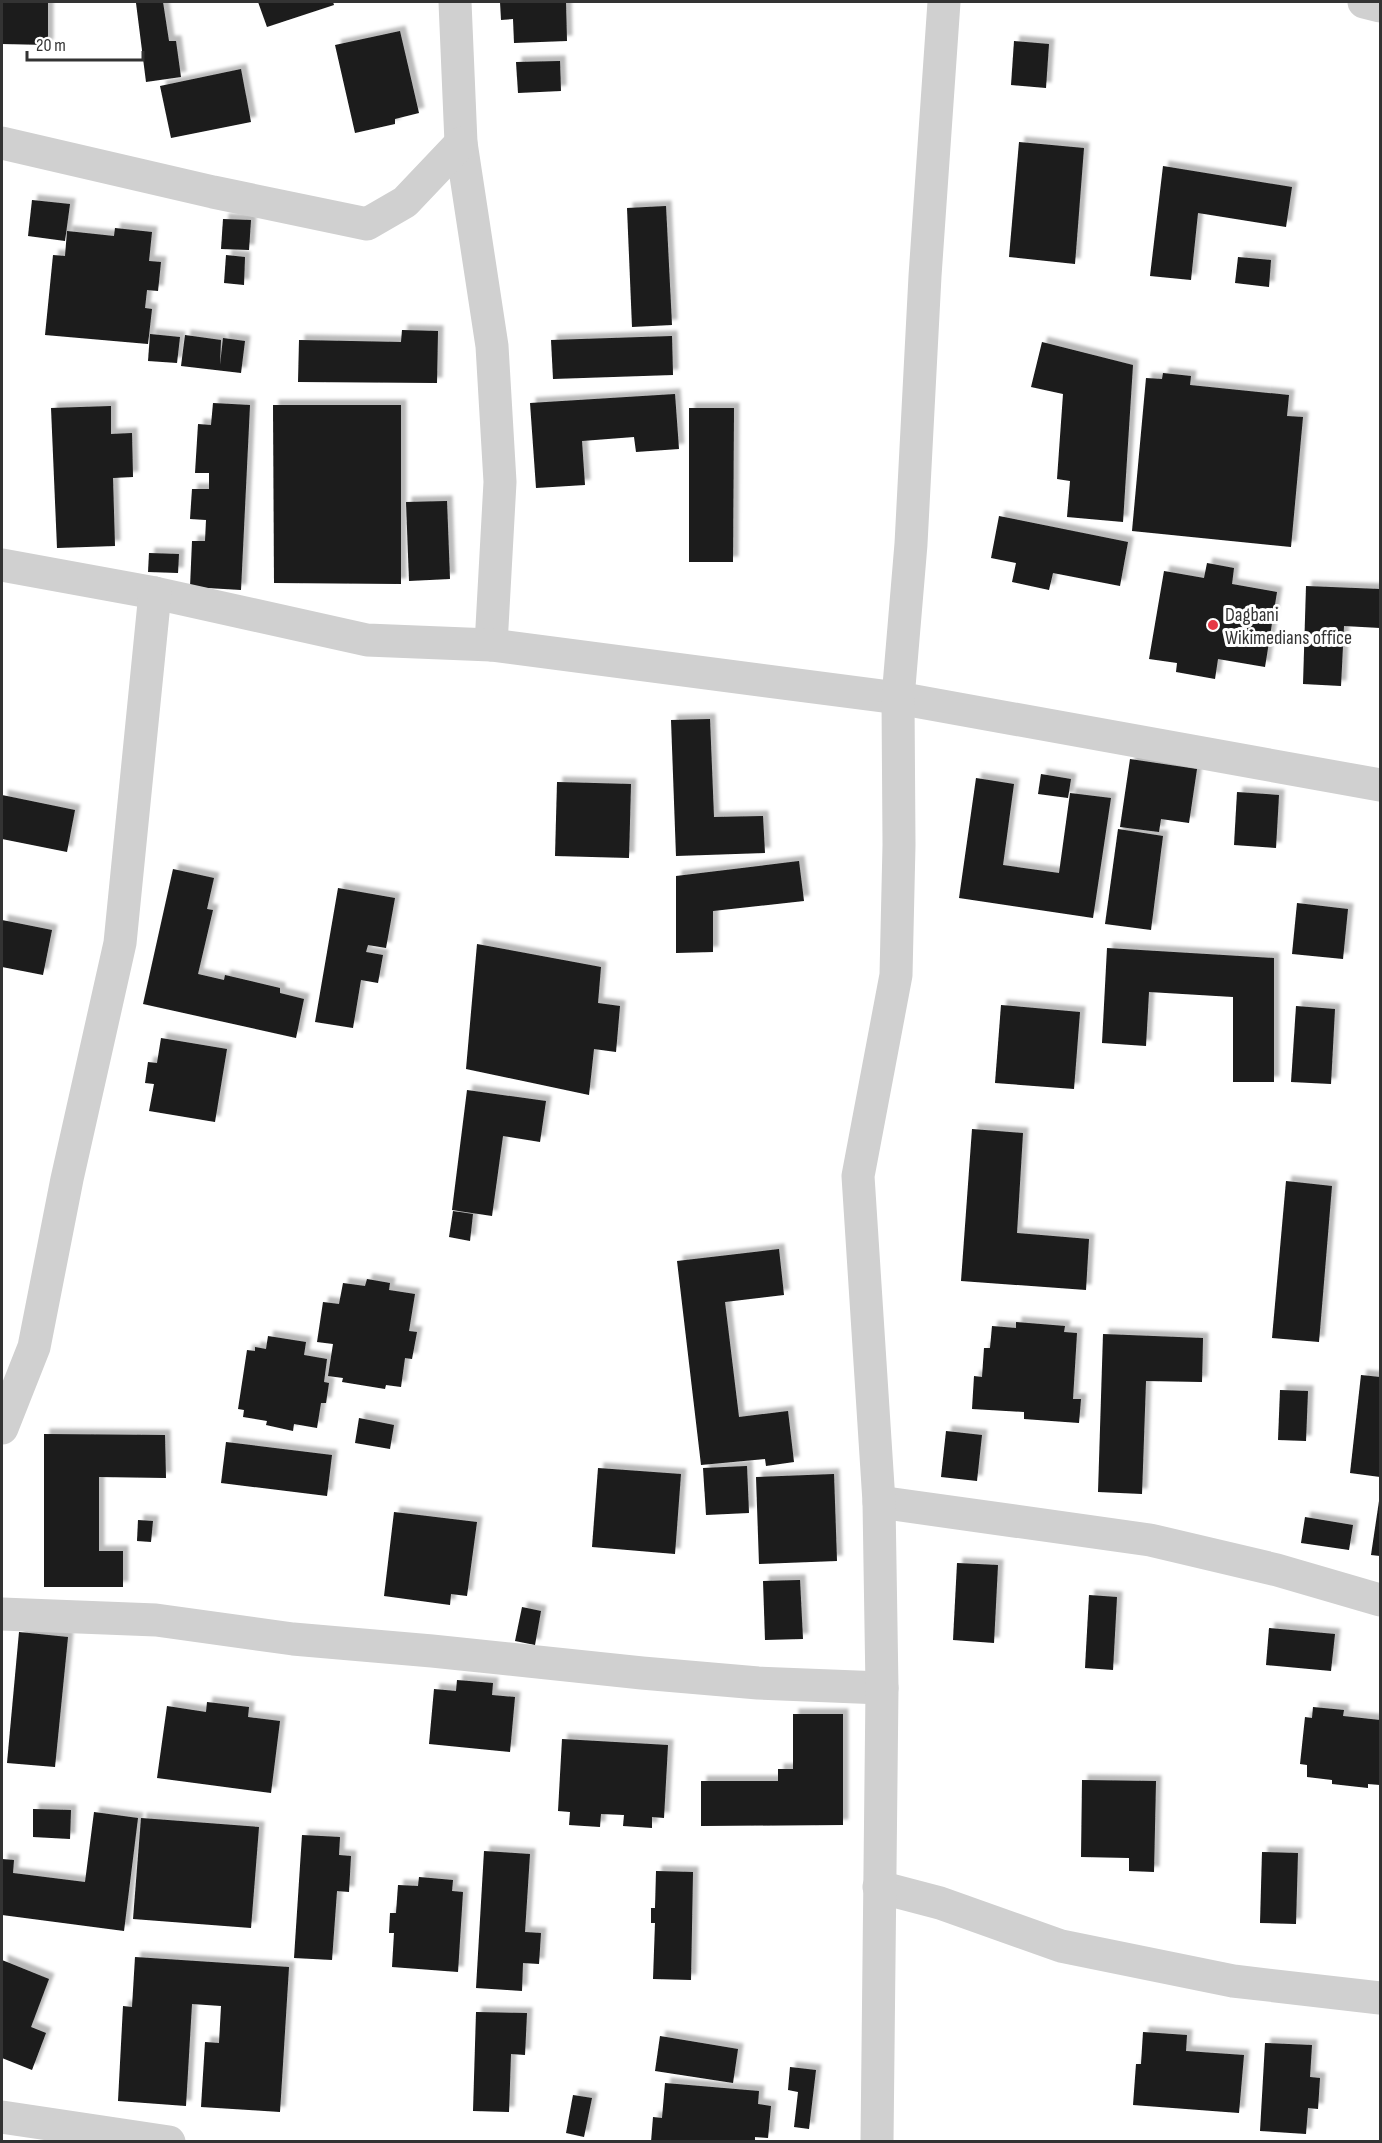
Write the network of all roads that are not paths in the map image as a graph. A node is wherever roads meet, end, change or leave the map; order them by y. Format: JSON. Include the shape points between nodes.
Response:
{"nodes":[{"id":1,"x":455,"y":2,"type":"edge"},
{"id":2,"x":944,"y":2,"type":"edge"},
{"id":3,"x":1364,"y":2,"type":"edge"},
{"id":4,"x":1380,"y":6,"type":"edge"},
{"id":5,"x":2,"y":143,"type":"edge"},
{"id":6,"x":460,"y":143,"type":"junction"},
{"id":7,"x":2,"y":565,"type":"edge"},
{"id":8,"x":155,"y":593,"type":"junction"},
{"id":9,"x":491,"y":645,"type":"junction"},
{"id":10,"x":898,"y":698,"type":"junction"},
{"id":11,"x":1380,"y":785,"type":"edge"},
{"id":12,"x":2,"y":1428,"type":"edge"},
{"id":13,"x":879,"y":1502,"type":"junction"},
{"id":14,"x":1380,"y":1600,"type":"edge"},
{"id":15,"x":2,"y":1614,"type":"edge"},
{"id":16,"x":882,"y":1688,"type":"junction"},
{"id":17,"x":879,"y":1887,"type":"junction"},
{"id":18,"x":1380,"y":1998,"type":"edge"},
{"id":19,"x":2,"y":2117,"type":"edge"},
{"id":20,"x":169,"y":2142,"type":"edge"},
{"id":21,"x":877,"y":2142,"type":"edge"}],
"edges":[{"from":1,"to":6,"type":"street"},
{"from":2,"to":10,"type":"street"},
{"from":3,"to":4,"type":"street"},
{"from":5,"to":6,"type":"street","via":[[367,224],[405,202]]},
{"from":6,"to":9,"type":"street","via":[[492,346],[500,482]]},
{"from":7,"to":8,"type":"street"},
{"from":8,"to":9,"type":"street","via":[[367,640]]},
{"from":8,"to":12,"type":"street","via":[[120,943],[69,1168],[34,1347]]},
{"from":9,"to":10,"type":"street"},
{"from":10,"to":11,"type":"street"},
{"from":10,"to":13,"type":"street","via":[[896,975],[858,1176]]},
{"from":13,"to":14,"type":"street","via":[[1150,1540],[1277,1570]]},
{"from":13,"to":16,"type":"street"},
{"from":15,"to":16,"type":"street","via":[[156,1620],[293,1639],[642,1673]]},
{"from":16,"to":17,"type":"street"},
{"from":17,"to":18,"type":"street","via":[[940,1903],[1060,1947],[1233,1982]]},
{"from":17,"to":21,"type":"street"},
{"from":19,"to":20,"type":"street"}]}
